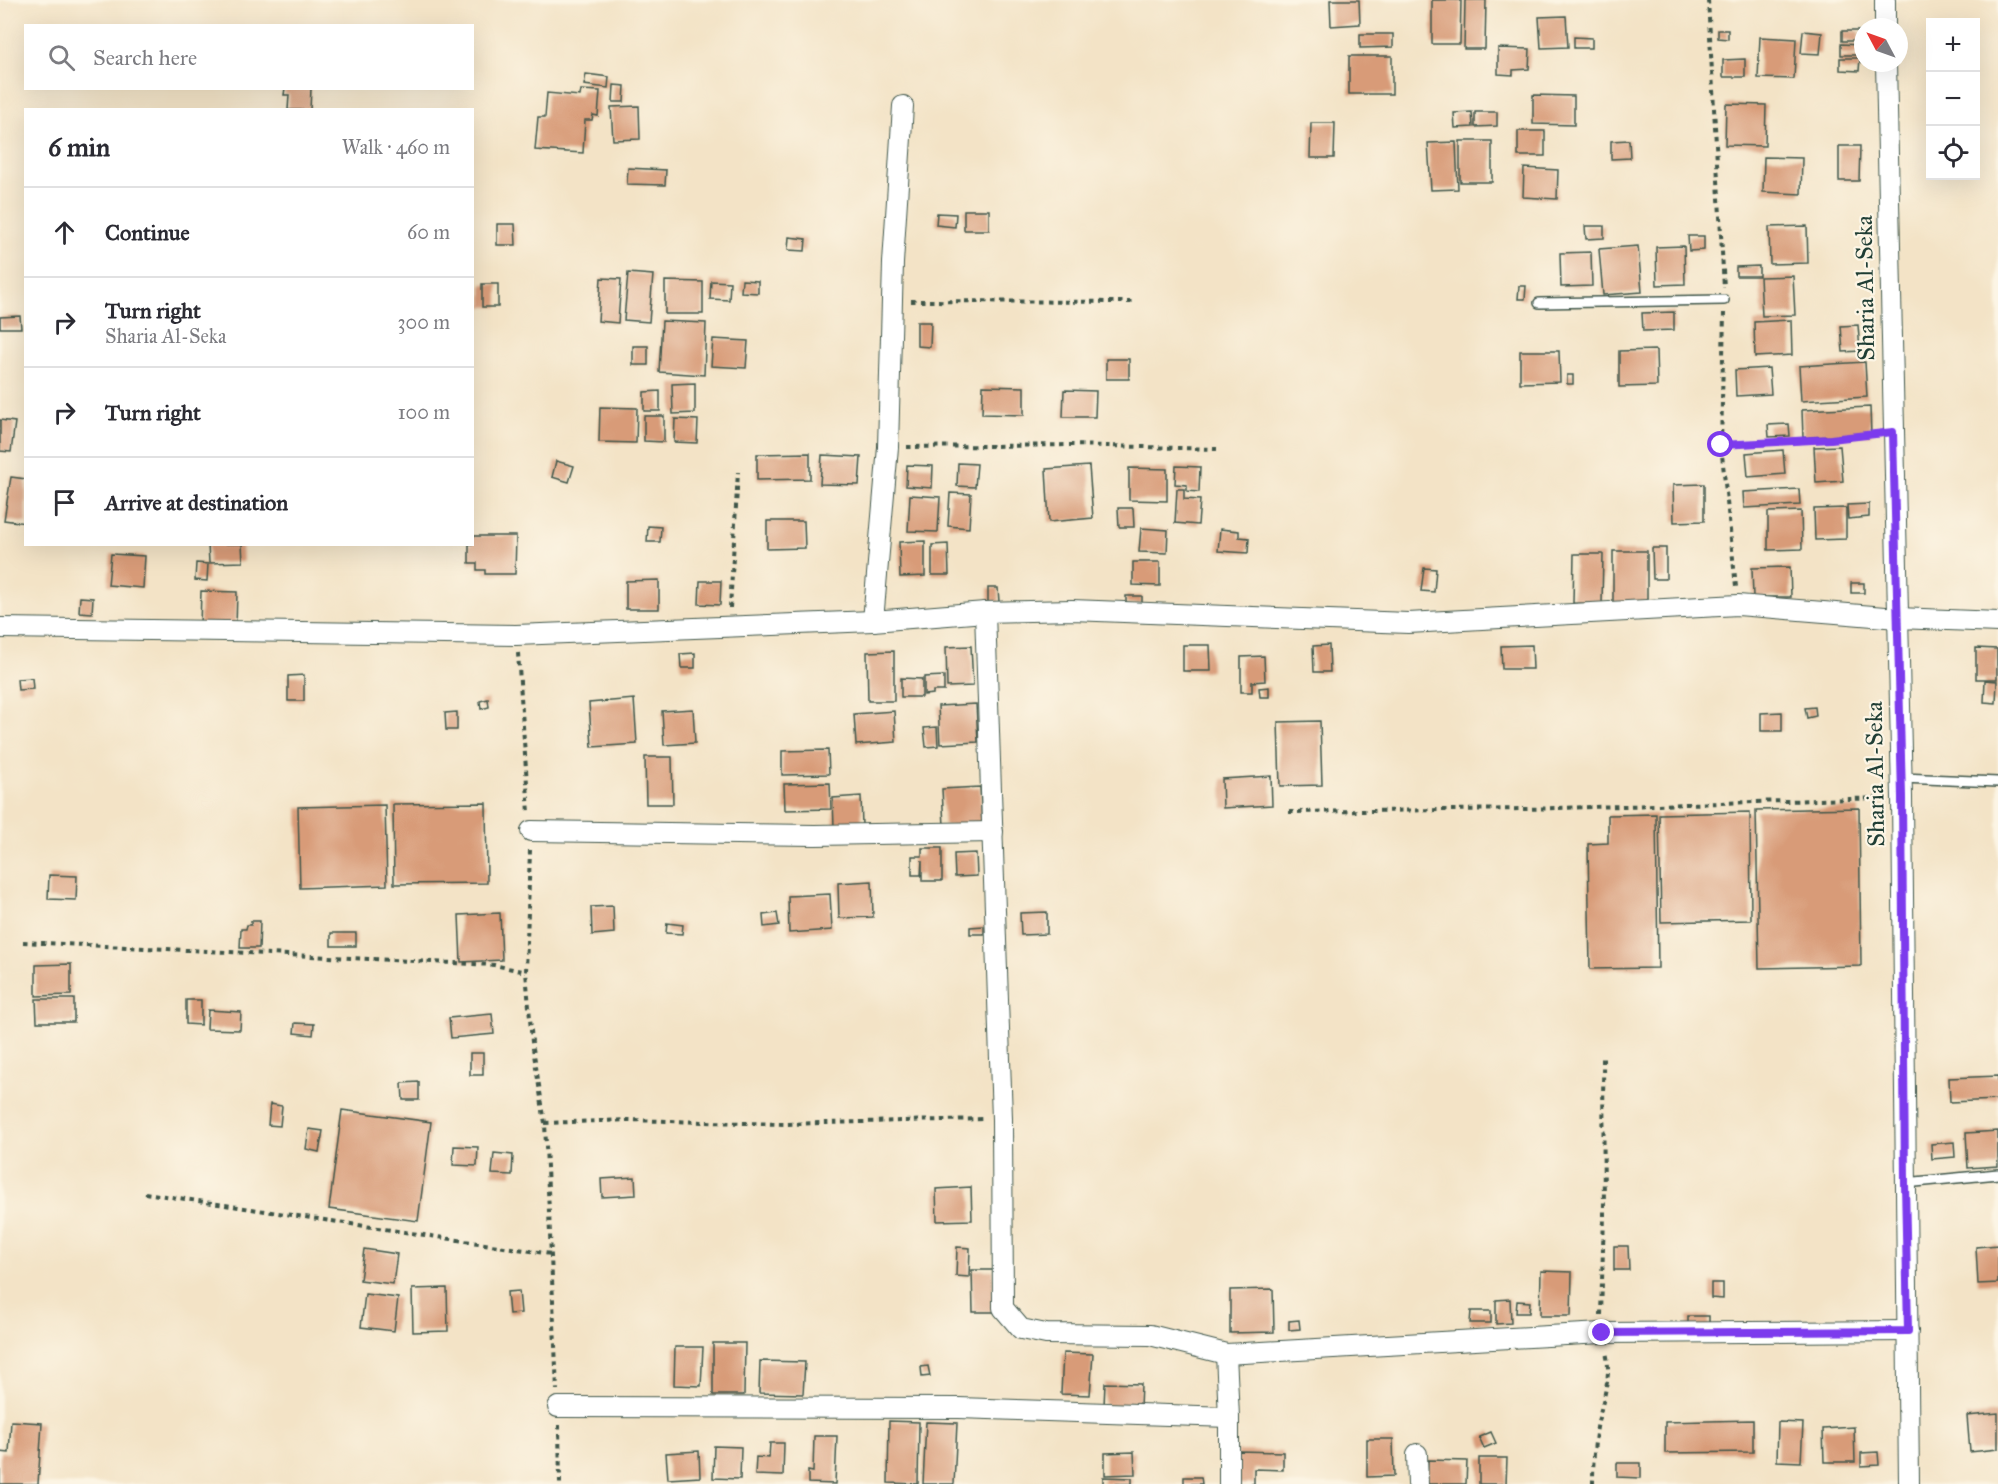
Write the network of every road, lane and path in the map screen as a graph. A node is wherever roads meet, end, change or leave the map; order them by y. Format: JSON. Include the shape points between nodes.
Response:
{"nodes":[{"id":1,"x":1885,"y":0,"type":"edge"},
{"id":2,"x":1885,"y":18,"type":"edge"},
{"id":3,"x":1886,"y":72,"type":"edge"},
{"id":4,"x":903,"y":106,"type":"dead end"},
{"id":5,"x":1724,"y":300,"type":"dead end"},
{"id":6,"x":892,"y":301,"type":"junction"},
{"id":7,"x":1132,"y":302,"type":"dead end"},
{"id":8,"x":1539,"y":303,"type":"dead end"},
{"id":9,"x":1893,"y":432,"type":"junction"},
{"id":10,"x":1721,"y":445,"type":"dead end"},
{"id":11,"x":888,"y":447,"type":"junction"},
{"id":12,"x":1217,"y":449,"type":"dead end"},
{"id":13,"x":738,"y":472,"type":"dead end"},
{"id":14,"x":985,"y":612,"type":"junction"},
{"id":15,"x":1898,"y":618,"type":"junction"},
{"id":16,"x":873,"y":621,"type":"junction"},
{"id":17,"x":1998,"y":622,"type":"edge"},
{"id":18,"x":729,"y":627,"type":"junction"},
{"id":19,"x":0,"y":628,"type":"edge"},
{"id":20,"x":516,"y":634,"type":"junction"},
{"id":21,"x":1998,"y":782,"type":"edge"},
{"id":22,"x":1902,"y":788,"type":"junction"},
{"id":23,"x":1288,"y":812,"type":"dead end"},
{"id":24,"x":531,"y":831,"type":"junction"},
{"id":25,"x":993,"y":832,"type":"junction"},
{"id":26,"x":23,"y":942,"type":"dead end"},
{"id":27,"x":526,"y":972,"type":"junction"},
{"id":28,"x":1603,"y":1057,"type":"dead end"},
{"id":29,"x":1002,"y":1119,"type":"junction"},
{"id":30,"x":545,"y":1123,"type":"junction"},
{"id":31,"x":1998,"y":1174,"type":"edge"},
{"id":32,"x":1905,"y":1183,"type":"junction"},
{"id":33,"x":145,"y":1192,"type":"dead end"},
{"id":34,"x":551,"y":1254,"type":"junction"},
{"id":35,"x":1908,"y":1331,"type":"junction"},
{"id":36,"x":1602,"y":1333,"type":"junction"},
{"id":37,"x":1226,"y":1354,"type":"junction"},
{"id":38,"x":558,"y":1407,"type":"junction"},
{"id":39,"x":1229,"y":1417,"type":"junction"},
{"id":40,"x":1417,"y":1454,"type":"dead end"},
{"id":41,"x":560,"y":1484,"type":"edge"},
{"id":42,"x":1229,"y":1484,"type":"edge"},
{"id":43,"x":1418,"y":1484,"type":"edge"},
{"id":44,"x":1593,"y":1484,"type":"edge"},
{"id":45,"x":1909,"y":1484,"type":"edge"}],
"edges":[{"from":1,"to":2,"type":"street"},
{"from":3,"to":9,"type":"street","name":"Sharia Al-Seka"},
{"from":4,"to":6,"type":"street"},
{"from":5,"to":8,"type":"lane"},
{"from":6,"to":7,"type":"path"},
{"from":6,"to":11,"type":"street"},
{"from":9,"to":10,"type":"path"},
{"from":9,"to":15,"type":"street","name":"Sharia Al-Seka"},
{"from":11,"to":12,"type":"path","via":[[1071,445]]},
{"from":11,"to":16,"type":"street"},
{"from":13,"to":18,"type":"path"},
{"from":14,"to":15,"type":"street","via":[[1071,610],[1408,622],[1738,606]]},
{"from":14,"to":16,"type":"street"},
{"from":14,"to":25,"type":"street"},
{"from":15,"to":17,"type":"street"},
{"from":15,"to":22,"type":"street","name":"Sharia Al-Seka"},
{"from":16,"to":18,"type":"street"},
{"from":18,"to":20,"type":"street"},
{"from":19,"to":20,"type":"street"},
{"from":20,"to":24,"type":"path"},
{"from":21,"to":22,"type":"lane"},
{"from":22,"to":23,"type":"path","via":[[1526,810]]},
{"from":22,"to":32,"type":"street","name":"Sharia Al-Seka"},
{"from":24,"to":25,"type":"street","via":[[814,835]]},
{"from":24,"to":27,"type":"path"},
{"from":25,"to":29,"type":"street"},
{"from":26,"to":27,"type":"path","via":[[494,965]]},
{"from":27,"to":30,"type":"path"},
{"from":28,"to":36,"type":"path"},
{"from":29,"to":30,"type":"path","via":[[784,1124],[628,1120]]},
{"from":29,"to":37,"type":"street","via":[[1003,1308],[1021,1329],[1046,1334],[1150,1335]]},
{"from":30,"to":34,"type":"path"},
{"from":31,"to":32,"type":"lane"},
{"from":32,"to":35,"type":"street","name":"Sharia Al-Seka"},
{"from":33,"to":34,"type":"path"},
{"from":34,"to":38,"type":"path"},
{"from":35,"to":36,"type":"street"},
{"from":35,"to":45,"type":"street","name":"Sharia Al-Seka"},
{"from":36,"to":37,"type":"street"},
{"from":36,"to":44,"type":"path","via":[[1609,1365],[1606,1397],[1598,1422]]},
{"from":37,"to":39,"type":"street"},
{"from":38,"to":39,"type":"street","via":[[958,1408]]},
{"from":38,"to":41,"type":"path"},
{"from":39,"to":42,"type":"street"},
{"from":40,"to":43,"type":"street"}]}
